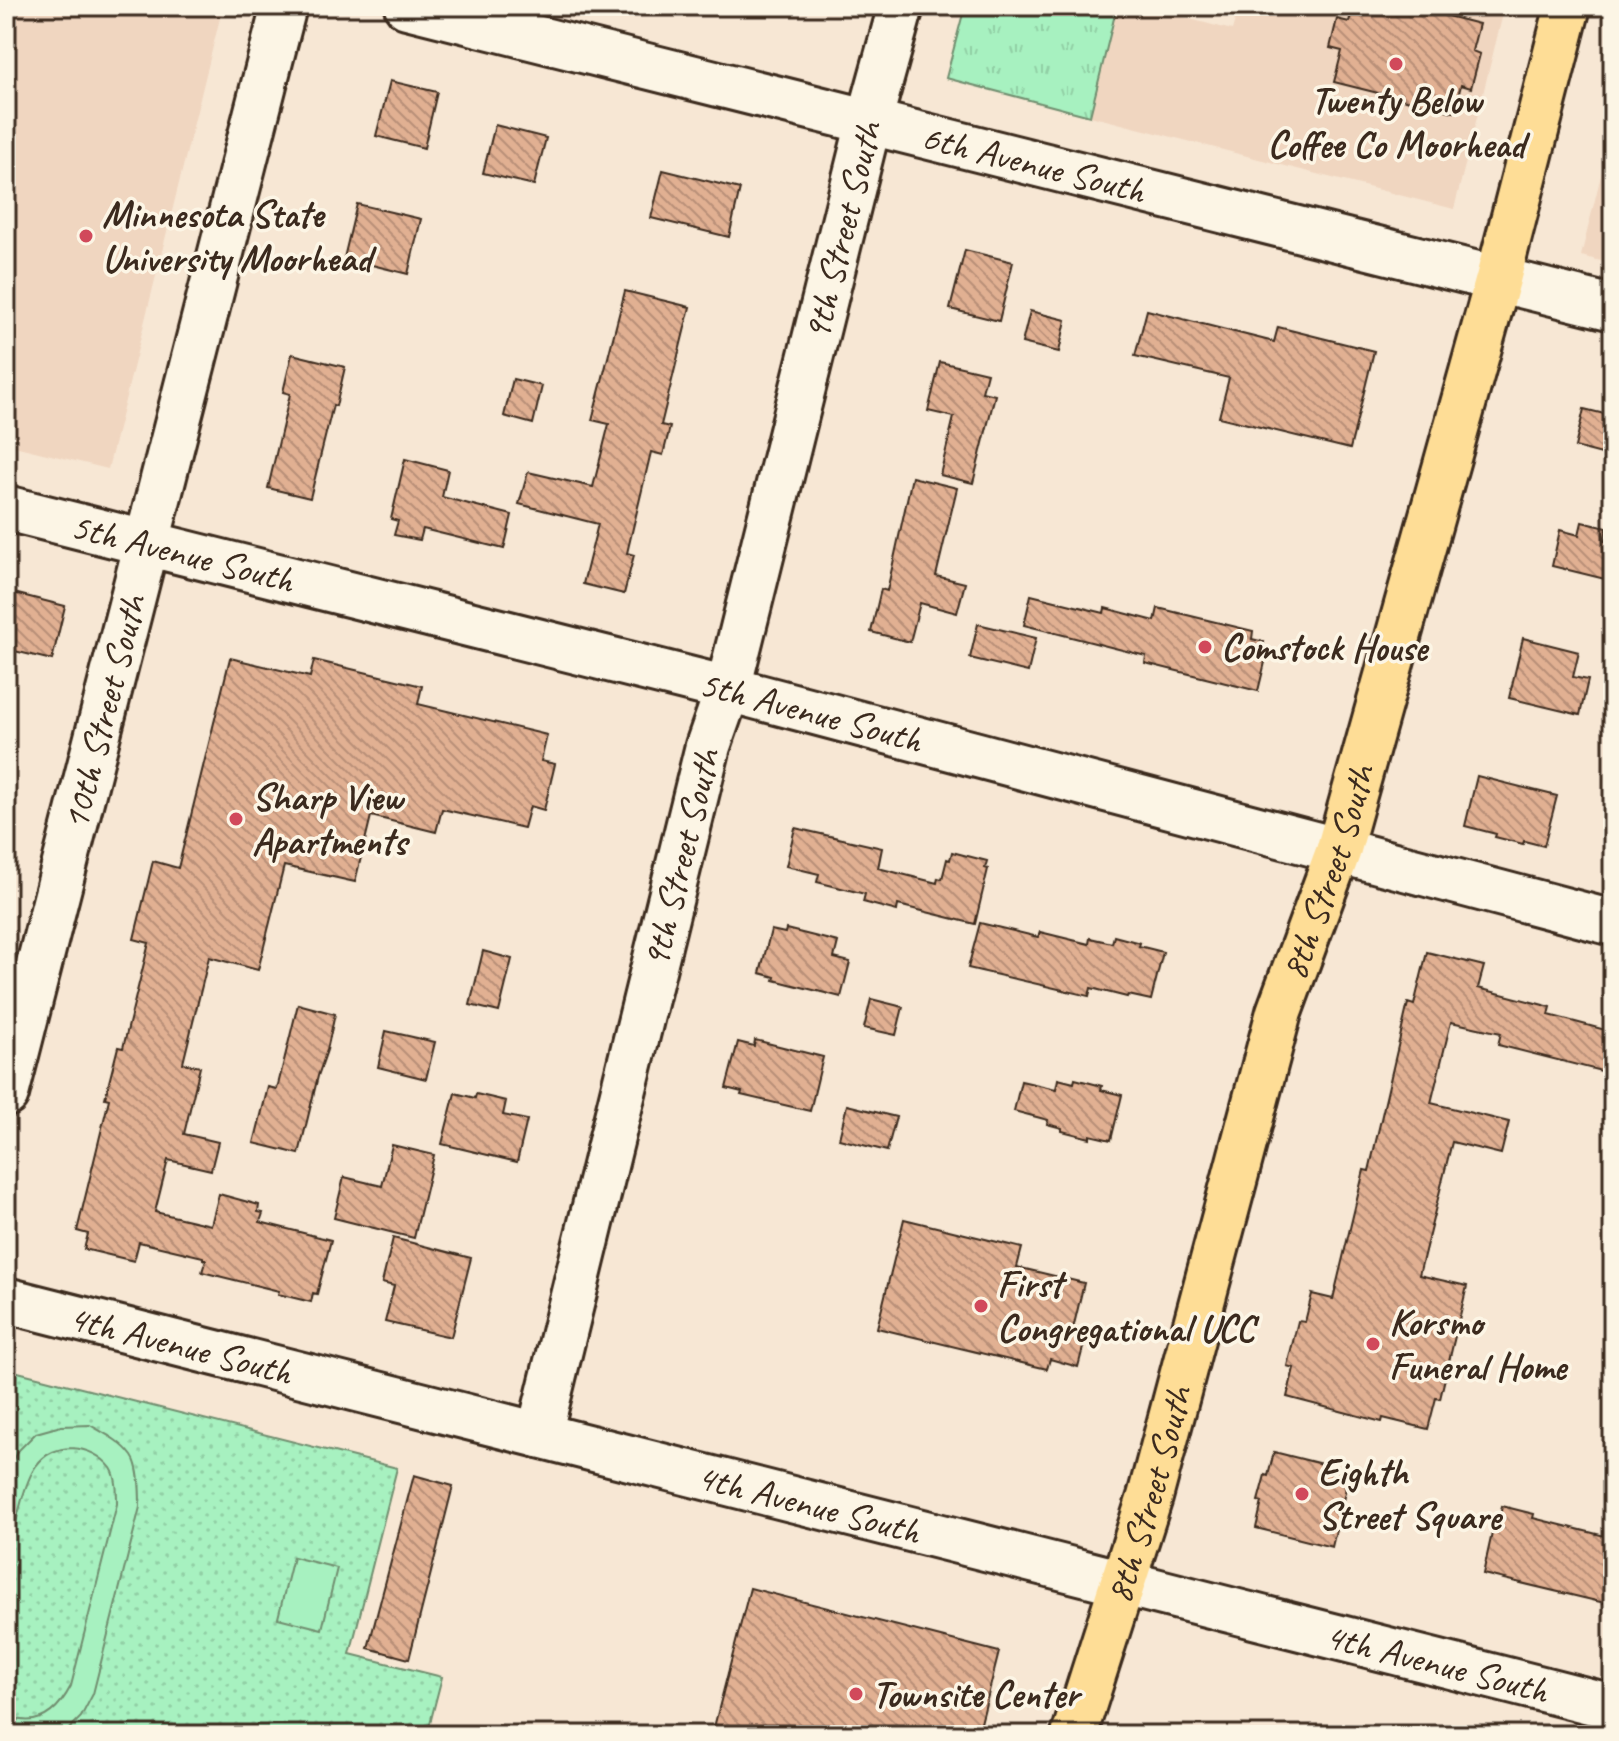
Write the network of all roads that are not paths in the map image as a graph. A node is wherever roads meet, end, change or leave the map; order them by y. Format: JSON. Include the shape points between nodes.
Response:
{"nodes":[{"id":1,"x":284,"y":6,"type":"edge"},
{"id":2,"x":407,"y":6,"type":"edge"},
{"id":3,"x":901,"y":6,"type":"edge"},
{"id":4,"x":1568,"y":6,"type":"edge"},
{"id":5,"x":869,"y":122,"type":"junction"},
{"id":6,"x":1498,"y":279,"type":"junction"},
{"id":7,"x":1613,"y":308,"type":"edge"},
{"id":8,"x":6,"y":508,"type":"edge"},
{"id":9,"x":147,"y":543,"type":"junction"},
{"id":10,"x":728,"y":689,"type":"junction"},
{"id":11,"x":1338,"y":852,"type":"junction"},
{"id":12,"x":1613,"y":923,"type":"edge"},
{"id":13,"x":6,"y":1094,"type":"edge"},
{"id":14,"x":6,"y":1300,"type":"edge"},
{"id":15,"x":539,"y":1435,"type":"junction"},
{"id":16,"x":1123,"y":1583,"type":"junction"},
{"id":17,"x":1613,"y":1707,"type":"edge"},
{"id":18,"x":1074,"y":1735,"type":"edge"}],
"edges":[{"from":1,"to":9,"type":"street","name":"10th Street South"},
{"from":2,"to":5,"type":"street","name":"6th Avenue South"},
{"from":3,"to":5,"type":"street","name":"9th Street South"},
{"from":4,"to":6,"type":"main road","name":"8th Street South"},
{"from":5,"to":6,"type":"street","name":"6th Avenue South"},
{"from":5,"to":10,"type":"street","name":"9th Street South"},
{"from":6,"to":7,"type":"street","name":"6th Avenue South"},
{"from":6,"to":11,"type":"main road","name":"8th Street South"},
{"from":8,"to":9,"type":"street","name":"5th Avenue South"},
{"from":9,"to":10,"type":"street","name":"5th Avenue South"},
{"from":9,"to":13,"type":"street","name":"10th Street South"},
{"from":10,"to":11,"type":"street","name":"5th Avenue South"},
{"from":10,"to":15,"type":"street","name":"9th Street South","via":[[704,761]]},
{"from":11,"to":12,"type":"street","name":"5th Avenue South"},
{"from":11,"to":16,"type":"main road","name":"8th Street South","via":[[1279,1012]]},
{"from":14,"to":15,"type":"street","name":"4th Avenue South"},
{"from":15,"to":16,"type":"street","name":"4th Avenue South"},
{"from":16,"to":17,"type":"street","name":"4th Avenue South"},
{"from":16,"to":18,"type":"main road","name":"8th Street South"}]}
